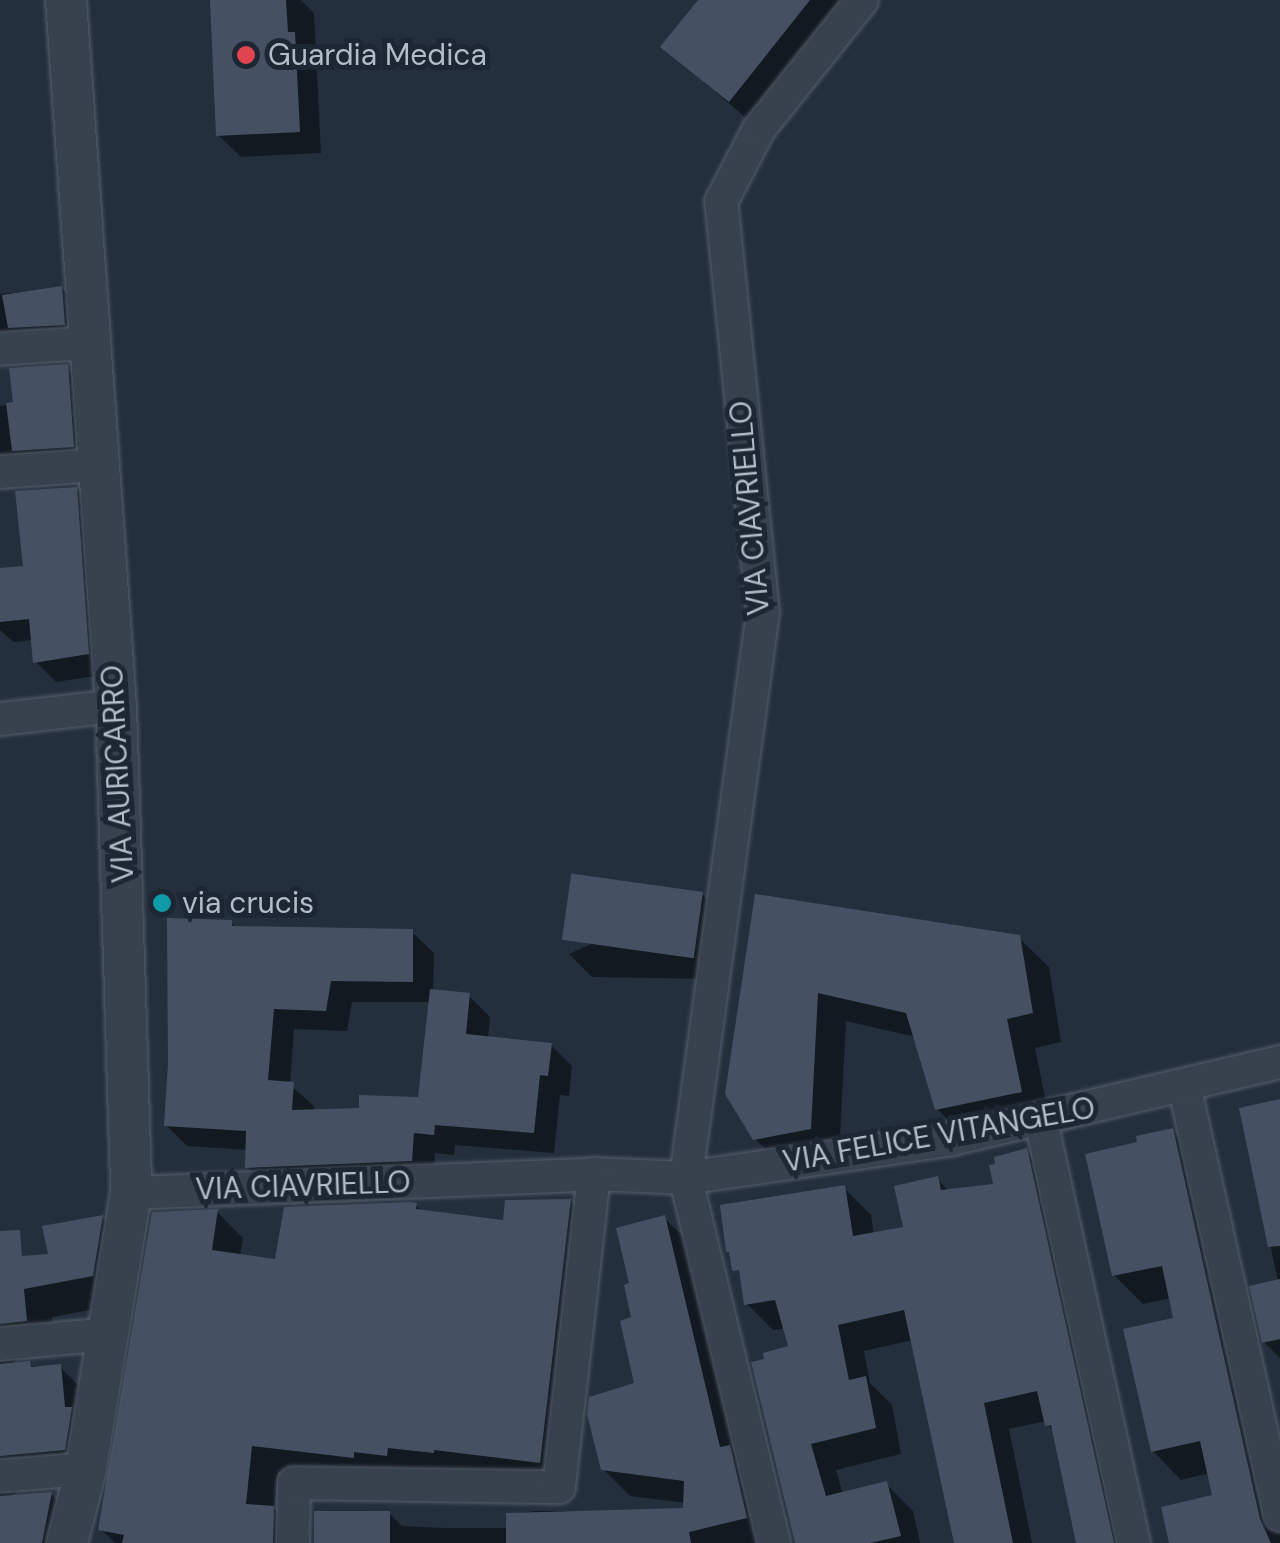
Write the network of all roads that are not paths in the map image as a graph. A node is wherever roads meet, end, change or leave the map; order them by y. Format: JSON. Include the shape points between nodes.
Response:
{"nodes":[{"id":1,"x":66,"y":0,"type":"edge"},
{"id":2,"x":862,"y":0,"type":"edge"},
{"id":3,"x":89,"y":343,"type":"junction"},
{"id":4,"x":0,"y":350,"type":"edge"},
{"id":5,"x":98,"y":465,"type":"junction"},
{"id":6,"x":0,"y":472,"type":"edge"},
{"id":7,"x":116,"y":706,"type":"junction"},
{"id":8,"x":0,"y":719,"type":"edge"},
{"id":9,"x":1280,"y":1062,"type":"edge"},
{"id":10,"x":1184,"y":1085,"type":"junction"},
{"id":11,"x":1041,"y":1121,"type":"junction"},
{"id":12,"x":594,"y":1174,"type":"junction"},
{"id":13,"x":686,"y":1178,"type":"junction"},
{"id":14,"x":131,"y":1193,"type":"junction"},
{"id":15,"x":108,"y":1334,"type":"junction"},
{"id":16,"x":0,"y":1344,"type":"edge"},
{"id":17,"x":86,"y":1469,"type":"junction"},
{"id":18,"x":0,"y":1476,"type":"edge"},
{"id":19,"x":1280,"y":1515,"type":"edge"},
{"id":20,"x":67,"y":1543,"type":"edge"},
{"id":21,"x":294,"y":1543,"type":"edge"},
{"id":22,"x":774,"y":1543,"type":"edge"},
{"id":23,"x":1134,"y":1543,"type":"edge"}],
"edges":[{"from":1,"to":3,"type":"street","name":"VIA AURICARRO"},
{"from":2,"to":13,"type":"street","name":"VIA CIAVRIELLO","via":[[760,128],[721,202],[763,612]]},
{"from":3,"to":4,"type":"street"},
{"from":3,"to":5,"type":"street","name":"VIA AURICARRO"},
{"from":5,"to":6,"type":"street"},
{"from":5,"to":7,"type":"street","name":"VIA AURICARRO"},
{"from":7,"to":8,"type":"street"},
{"from":7,"to":14,"type":"street","name":"VIA AURICARRO"},
{"from":9,"to":10,"type":"street","name":"VIA FELICE VITANGELO"},
{"from":10,"to":11,"type":"street","name":"VIA FELICE VITANGELO"},
{"from":10,"to":19,"type":"street"},
{"from":11,"to":13,"type":"street","name":"VIA FELICE VITANGELO"},
{"from":11,"to":23,"type":"street"},
{"from":12,"to":13,"type":"street","name":"VIA FELICE VITANGELO"},
{"from":12,"to":14,"type":"street","name":"VIA CIAVRIELLO"},
{"from":12,"to":21,"type":"street","via":[[559,1487],[294,1484]]},
{"from":13,"to":22,"type":"street"},
{"from":14,"to":15,"type":"street","name":"VIA AURICARRO"},
{"from":15,"to":16,"type":"street"},
{"from":15,"to":17,"type":"street","name":"VIA AURICARRO"},
{"from":17,"to":18,"type":"street"},
{"from":17,"to":20,"type":"street","name":"VIA AURICARRO"}]}
